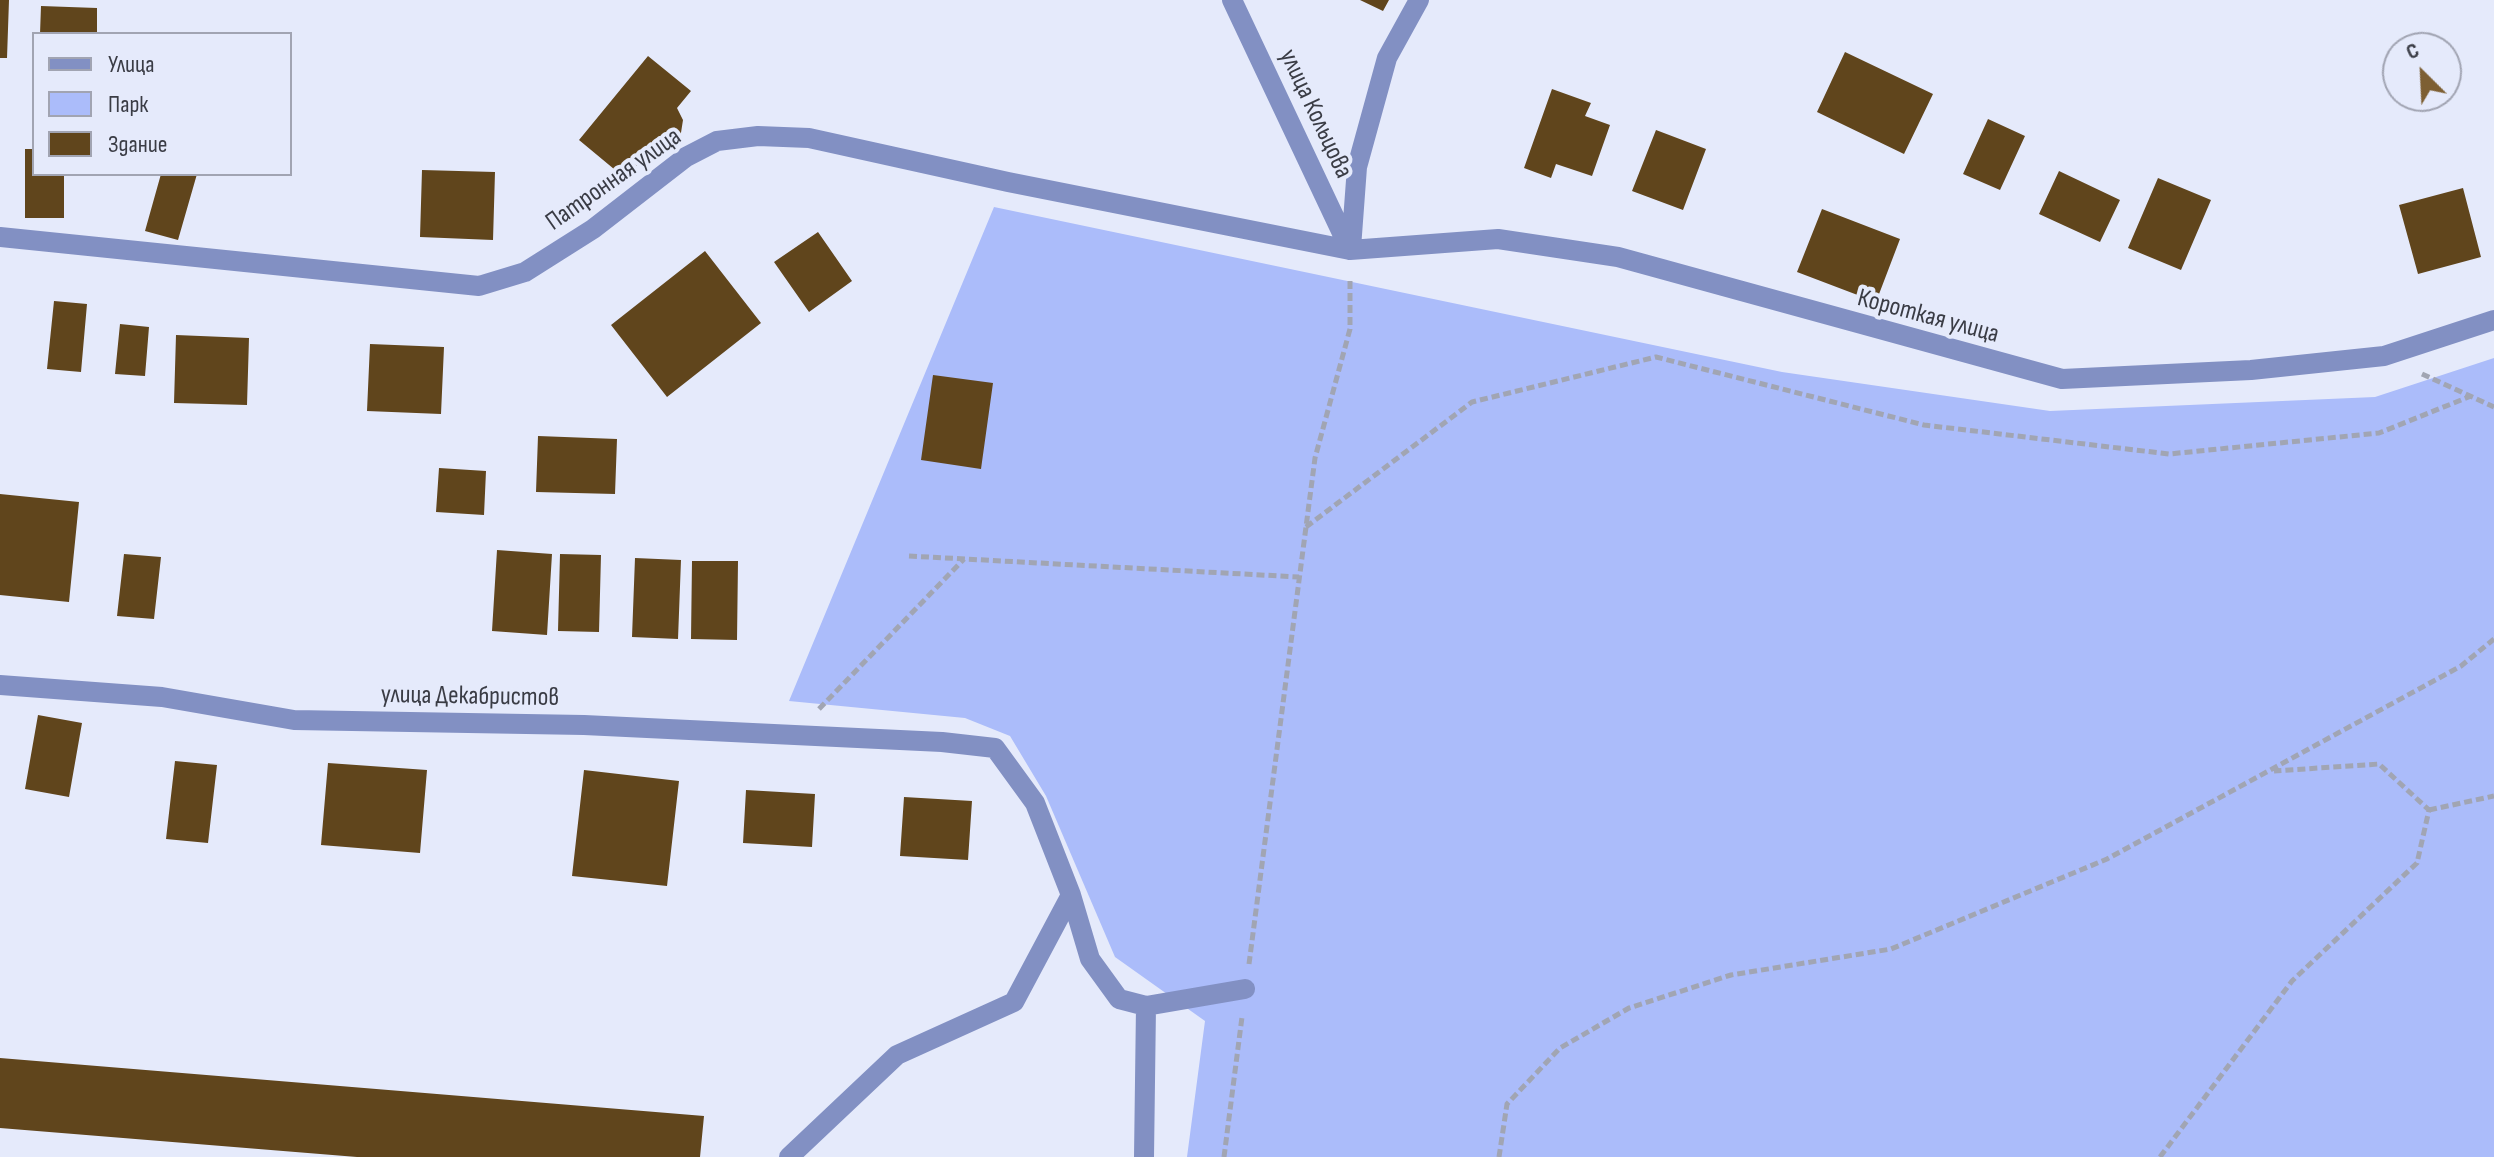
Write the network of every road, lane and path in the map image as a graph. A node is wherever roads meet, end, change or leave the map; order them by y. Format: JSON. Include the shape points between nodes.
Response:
{"nodes":[{"id":1,"x":1232,"y":0,"type":"edge"},
{"id":2,"x":1419,"y":0,"type":"edge"},
{"id":3,"x":0,"y":237,"type":"edge"},
{"id":4,"x":1350,"y":250,"type":"junction"},
{"id":5,"x":2494,"y":320,"type":"edge"},
{"id":6,"x":2384,"y":356,"type":"junction"},
{"id":7,"x":2471,"y":396,"type":"junction"},
{"id":8,"x":2494,"y":407,"type":"edge"},
{"id":9,"x":1306,"y":527,"type":"junction"},
{"id":10,"x":909,"y":556,"type":"dead end"},
{"id":11,"x":964,"y":559,"type":"junction"},
{"id":12,"x":1299,"y":577,"type":"junction"},
{"id":13,"x":2494,"y":639,"type":"edge"},
{"id":14,"x":0,"y":685,"type":"edge"},
{"id":15,"x":793,"y":735,"type":"junction"},
{"id":16,"x":2271,"y":771,"type":"junction"},
{"id":17,"x":2494,"y":796,"type":"edge"},
{"id":18,"x":2429,"y":810,"type":"junction"},
{"id":19,"x":1071,"y":895,"type":"junction"},
{"id":20,"x":1245,"y":989,"type":"junction"},
{"id":21,"x":1146,"y":1006,"type":"junction"},
{"id":22,"x":789,"y":1157,"type":"edge"},
{"id":23,"x":1144,"y":1157,"type":"edge"},
{"id":24,"x":1224,"y":1157,"type":"edge"},
{"id":25,"x":1499,"y":1157,"type":"edge"},
{"id":26,"x":2160,"y":1157,"type":"edge"}],
"edges":[{"from":1,"to":4,"type":"street","name":"улица Кольцова"},
{"from":2,"to":4,"type":"street","via":[[1387,58],[1357,167]]},
{"from":3,"to":4,"type":"street","name":"Патронная улица","via":[[479,286],[536,265],[593,229],[686,157],[717,141],[758,136],[809,138]]},
{"from":4,"to":6,"type":"street","name":"Короткая улица","via":[[1498,239],[1618,257],[2062,379],[2251,370]]},
{"from":4,"to":9,"type":"path","via":[[1350,329],[1315,458]]},
{"from":5,"to":6,"type":"street","name":"Короткая улица"},
{"from":6,"to":7,"type":"path"},
{"from":7,"to":8,"type":"path"},
{"from":7,"to":9,"type":"path","via":[[2379,433],[2169,454],[1924,425],[1656,357],[1472,402]]},
{"from":9,"to":12,"type":"path"},
{"from":10,"to":11,"type":"path"},
{"from":11,"to":12,"type":"path"},
{"from":11,"to":15,"type":"path"},
{"from":12,"to":20,"type":"path"},
{"from":13,"to":16,"type":"path","via":[[2461,666]]},
{"from":14,"to":15,"type":"street","name":"улица Декабристов","via":[[162,697],[294,720]]},
{"from":15,"to":19,"type":"street","name":"улица Декабристов","via":[[995,748],[1035,803]]},
{"from":16,"to":18,"type":"path","via":[[2379,764]]},
{"from":16,"to":25,"type":"path","via":[[2107,859],[1891,949],[1731,975],[1629,1008],[1560,1048],[1507,1104]]},
{"from":17,"to":18,"type":"path"},
{"from":18,"to":26,"type":"path","via":[[2417,863],[2292,981]]},
{"from":19,"to":21,"type":"street","name":"улица Декабристов","via":[[1090,959],[1119,999]]},
{"from":19,"to":22,"type":"street","via":[[1014,1002],[897,1055]]},
{"from":20,"to":21,"type":"street"},
{"from":20,"to":24,"type":"path"},
{"from":21,"to":23,"type":"street"}]}
